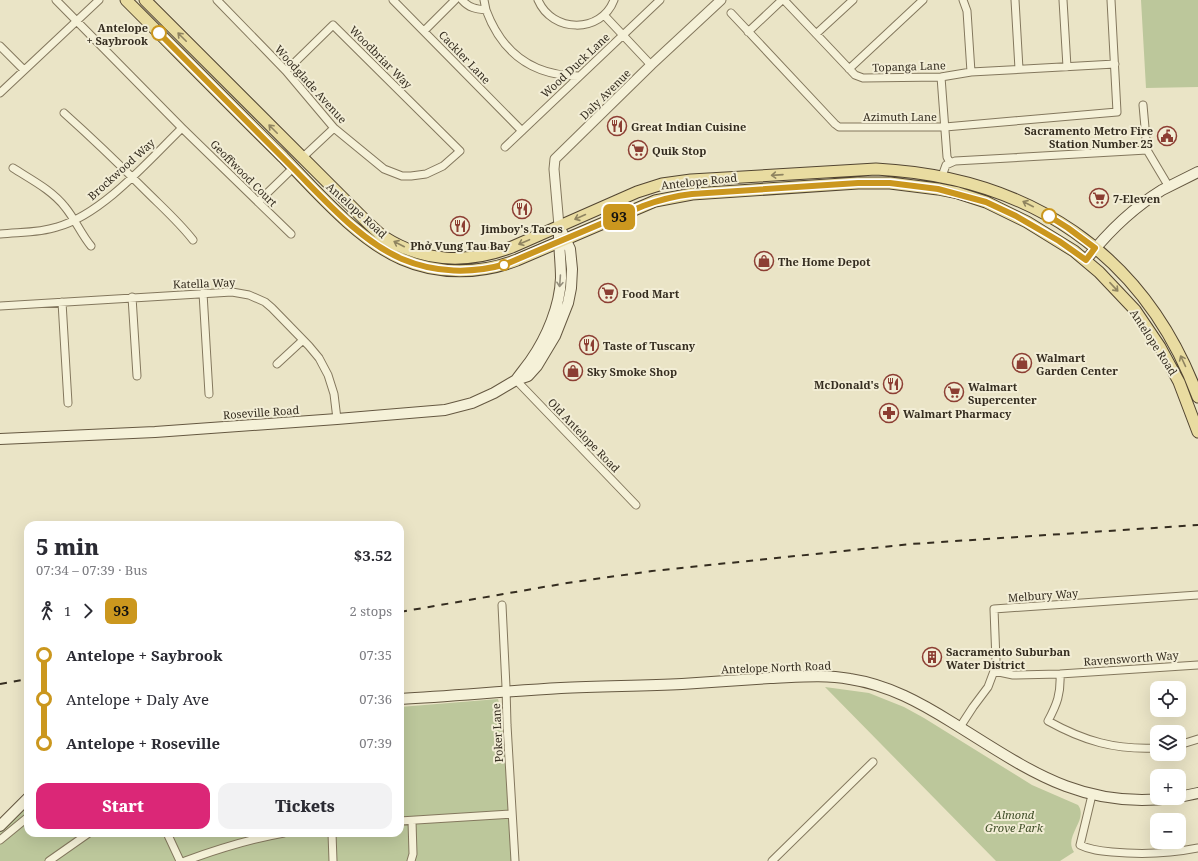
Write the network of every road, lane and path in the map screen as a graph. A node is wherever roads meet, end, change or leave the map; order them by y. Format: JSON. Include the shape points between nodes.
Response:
{"nodes":[{"id":1,"x":56,"y":0,"type":"edge"},
{"id":2,"x":99,"y":0,"type":"edge"},
{"id":3,"x":126,"y":0,"type":"edge"},
{"id":4,"x":145,"y":0,"type":"edge"},
{"id":5,"x":217,"y":0,"type":"edge"},
{"id":6,"x":393,"y":0,"type":"edge"},
{"id":7,"x":455,"y":0,"type":"edge"},
{"id":8,"x":462,"y":0,"type":"edge"},
{"id":9,"x":484,"y":0,"type":"edge"},
{"id":10,"x":538,"y":0,"type":"edge"},
{"id":11,"x":614,"y":0,"type":"edge"},
{"id":12,"x":660,"y":0,"type":"edge"},
{"id":13,"x":721,"y":0,"type":"edge"},
{"id":14,"x":783,"y":0,"type":"edge"},
{"id":15,"x":853,"y":0,"type":"edge"},
{"id":16,"x":923,"y":0,"type":"edge"},
{"id":17,"x":962,"y":0,"type":"edge"},
{"id":18,"x":1015,"y":0,"type":"edge"},
{"id":19,"x":1063,"y":0,"type":"edge"},
{"id":20,"x":1111,"y":0,"type":"edge"},
{"id":21,"x":486,"y":10,"type":"junction"},
{"id":22,"x":731,"y":13,"type":"dead end"},
{"id":23,"x":604,"y":15,"type":"junction"},
{"id":24,"x":77,"y":21,"type":"junction"},
{"id":25,"x":424,"y":31,"type":"junction"},
{"id":26,"x":748,"y":32,"type":"junction"},
{"id":27,"x":816,"y":34,"type":"junction"},
{"id":28,"x":623,"y":35,"type":"junction"},
{"id":29,"x":0,"y":46,"type":"edge"},
{"id":30,"x":1115,"y":64,"type":"junction"},
{"id":31,"x":651,"y":65,"type":"junction"},
{"id":32,"x":1067,"y":67,"type":"junction"},
{"id":33,"x":849,"y":69,"type":"junction"},
{"id":34,"x":24,"y":70,"type":"junction"},
{"id":35,"x":1019,"y":70,"type":"junction"},
{"id":36,"x":286,"y":71,"type":"junction"},
{"id":37,"x":971,"y":72,"type":"junction"},
{"id":38,"x":579,"y":76,"type":"junction"},
{"id":39,"x":941,"y":78,"type":"junction"},
{"id":40,"x":0,"y":93,"type":"edge"},
{"id":41,"x":1143,"y":105,"type":"dead end"},
{"id":42,"x":64,"y":113,"type":"dead end"},
{"id":43,"x":945,"y":127,"type":"junction"},
{"id":44,"x":182,"y":128,"type":"junction"},
{"id":45,"x":334,"y":128,"type":"junction"},
{"id":46,"x":522,"y":130,"type":"junction"},
{"id":47,"x":264,"y":138,"type":"junction"},
{"id":48,"x":505,"y":147,"type":"dead end"},
{"id":49,"x":460,"y":150,"type":"joint"},
{"id":50,"x":1147,"y":150,"type":"junction"},
{"id":51,"x":302,"y":158,"type":"junction"},
{"id":52,"x":950,"y":163,"type":"junction"},
{"id":53,"x":13,"y":168,"type":"dead end"},
{"id":54,"x":293,"y":168,"type":"junction"},
{"id":55,"x":881,"y":169,"type":"junction"},
{"id":56,"x":818,"y":172,"type":"junction"},
{"id":57,"x":1198,"y":172,"type":"edge"},
{"id":58,"x":942,"y":176,"type":"junction"},
{"id":59,"x":132,"y":177,"type":"junction"},
{"id":60,"x":890,"y":183,"type":"junction"},
{"id":61,"x":826,"y":185,"type":"junction"},
{"id":62,"x":331,"y":187,"type":"junction"},
{"id":63,"x":1169,"y":187,"type":"junction"},
{"id":64,"x":771,"y":188,"type":"junction"},
{"id":65,"x":258,"y":202,"type":"junction"},
{"id":66,"x":74,"y":221,"type":"junction"},
{"id":67,"x":559,"y":226,"type":"junction"},
{"id":68,"x":0,"y":234,"type":"edge"},
{"id":69,"x":291,"y":234,"type":"dead end"},
{"id":70,"x":193,"y":240,"type":"dead end"},
{"id":71,"x":563,"y":241,"type":"junction"},
{"id":72,"x":91,"y":246,"type":"dead end"},
{"id":73,"x":1095,"y":248,"type":"junction"},
{"id":74,"x":1086,"y":260,"type":"junction"},
{"id":75,"x":203,"y":293,"type":"junction"},
{"id":76,"x":132,"y":298,"type":"junction"},
{"id":77,"x":62,"y":302,"type":"junction"},
{"id":78,"x":0,"y":306,"type":"edge"},
{"id":79,"x":303,"y":340,"type":"junction"},
{"id":80,"x":277,"y":364,"type":"dead end"},
{"id":81,"x":137,"y":376,"type":"dead end"},
{"id":82,"x":516,"y":380,"type":"junction"},
{"id":83,"x":209,"y":394,"type":"dead end"},
{"id":84,"x":1198,"y":397,"type":"edge"},
{"id":85,"x":68,"y":403,"type":"dead end"},
{"id":86,"x":337,"y":419,"type":"junction"},
{"id":87,"x":1198,"y":432,"type":"edge"},
{"id":88,"x":0,"y":439,"type":"edge"},
{"id":89,"x":636,"y":505,"type":"dead end"},
{"id":90,"x":1198,"y":595,"type":"edge"},
{"id":91,"x":502,"y":604,"type":"dead end"},
{"id":92,"x":1198,"y":665,"type":"edge"},
{"id":93,"x":994,"y":671,"type":"junction"},
{"id":94,"x":1060,"y":674,"type":"junction"},
{"id":95,"x":506,"y":692,"type":"junction"},
{"id":96,"x":404,"y":699,"type":"edge"},
{"id":97,"x":960,"y":727,"type":"junction"},
{"id":98,"x":1198,"y":739,"type":"edge"},
{"id":99,"x":1186,"y":743,"type":"edge"},
{"id":100,"x":1150,"y":748,"type":"edge"},
{"id":101,"x":873,"y":762,"type":"dead end"},
{"id":102,"x":1198,"y":793,"type":"edge"},
{"id":103,"x":1092,"y":795,"type":"junction"},
{"id":104,"x":1186,"y":796,"type":"edge"},
{"id":105,"x":1150,"y":799,"type":"edge"},
{"id":106,"x":24,"y":802,"type":"edge"},
{"id":107,"x":512,"y":814,"type":"junction"},
{"id":108,"x":24,"y":819,"type":"edge"},
{"id":109,"x":404,"y":821,"type":"edge"},
{"id":110,"x":412,"y":821,"type":"junction"},
{"id":111,"x":0,"y":826,"type":"edge"},
{"id":112,"x":83,"y":837,"type":"edge"},
{"id":113,"x":169,"y":837,"type":"edge"},
{"id":114,"x":259,"y":837,"type":"edge"},
{"id":115,"x":332,"y":837,"type":"edge"},
{"id":116,"x":0,"y":840,"type":"edge"},
{"id":117,"x":1198,"y":848,"type":"edge"},
{"id":118,"x":1159,"y":858,"type":"edge"},
{"id":119,"x":49,"y":861,"type":"edge"},
{"id":120,"x":180,"y":861,"type":"edge"},
{"id":121,"x":185,"y":861,"type":"edge"},
{"id":122,"x":333,"y":861,"type":"edge"},
{"id":123,"x":411,"y":861,"type":"edge"},
{"id":124,"x":515,"y":861,"type":"edge"},
{"id":125,"x":772,"y":861,"type":"edge"}],
"edges":[{"from":1,"to":24,"type":"street","name":"Geoffwood Court"},
{"from":2,"to":24,"type":"street"},
{"from":3,"to":47,"type":"main road","name":"Antelope Road"},
{"from":51,"to":4,"type":"main road","name":"Antelope Road","one_way":true},
{"from":5,"to":36,"type":"street","name":"Woodglade Avenue"},
{"from":6,"to":25,"type":"street","name":"Cackler Lane"},
{"from":7,"to":25,"type":"street"},
{"from":8,"to":21,"type":"street","via":[[468,6]]},
{"from":9,"to":21,"type":"street"},
{"from":10,"to":23,"type":"street","via":[[549,15],[569,25],[584,25]]},
{"from":11,"to":23,"type":"street"},
{"from":12,"to":28,"type":"street","name":"Wood Duck Lane"},
{"from":13,"to":31,"type":"street","name":"Daly Avenue"},
{"from":14,"to":26,"type":"street"},
{"from":14,"to":27,"type":"street","name":"Topanga Lane"},
{"from":15,"to":27,"type":"street"},
{"from":16,"to":33,"type":"street"},
{"from":17,"to":37,"type":"street","via":[[967,11]]},
{"from":18,"to":35,"type":"street"},
{"from":19,"to":32,"type":"street"},
{"from":20,"to":30,"type":"street"},
{"from":21,"to":38,"type":"street","via":[[496,33],[510,51],[531,66],[561,76]]},
{"from":22,"to":26,"type":"street","name":"Azimuth Lane"},
{"from":23,"to":28,"type":"street"},
{"from":24,"to":34,"type":"street"},
{"from":24,"to":44,"type":"street","name":"Geoffwood Court"},
{"from":25,"to":46,"type":"street","name":"Cackler Lane"},
{"from":26,"to":43,"type":"street","name":"Azimuth Lane","via":[[839,127]]},
{"from":27,"to":33,"type":"street","name":"Topanga Lane"},
{"from":28,"to":31,"type":"street"},
{"from":28,"to":38,"type":"street","name":"Wood Duck Lane"},
{"from":29,"to":34,"type":"street"},
{"from":30,"to":32,"type":"street","name":"Topanga Lane"},
{"from":30,"to":43,"type":"street","name":"Azimuth Lane","via":[[1117,112]]},
{"from":31,"to":67,"type":"street","name":"Daly Avenue","via":[[555,159]]},
{"from":32,"to":35,"type":"street","name":"Topanga Lane"},
{"from":33,"to":39,"type":"street","name":"Topanga Lane","via":[[854,75],[863,78]]},
{"from":34,"to":40,"type":"street"},
{"from":35,"to":37,"type":"street","name":"Topanga Lane"},
{"from":36,"to":45,"type":"street","name":"Woodglade Avenue"},
{"from":36,"to":49,"type":"street","name":"Woodbriar Way","via":[[333,25]]},
{"from":37,"to":39,"type":"street","name":"Topanga Lane"},
{"from":38,"to":46,"type":"street","name":"Wood Duck Lane"},
{"from":39,"to":43,"type":"street"},
{"from":41,"to":50,"type":"street"},
{"from":42,"to":59,"type":"street"},
{"from":43,"to":52,"type":"street","via":[[947,157]]},
{"from":44,"to":59,"type":"street","name":"Brockwood Way"},
{"from":44,"to":65,"type":"street","name":"Geoffwood Court"},
{"from":45,"to":49,"type":"street","name":"Woodglade Avenue","via":[[384,169],[402,176],[421,176],[435,171]]},
{"from":45,"to":51,"type":"street"},
{"from":46,"to":48,"type":"street","name":"Wood Duck Lane"},
{"from":47,"to":51,"type":"main road"},
{"from":47,"to":54,"type":"main road","name":"Antelope Road"},
{"from":50,"to":52,"type":"street"},
{"from":50,"to":63,"type":"street"},
{"from":51,"to":62,"type":"main road","name":"Antelope Road"},
{"from":52,"to":58,"type":"street","via":[[946,165]]},
{"from":53,"to":66,"type":"street","via":[[59,200]]},
{"from":54,"to":62,"type":"main road"},
{"from":54,"to":65,"type":"street"},
{"from":54,"to":71,"type":"main road","name":"Antelope Road","via":[[365,236],[390,253],[415,264],[450,270],[484,270]]},
{"from":55,"to":56,"type":"main road","name":"Antelope Road"},
{"from":55,"to":58,"type":"main road","name":"Antelope Road"},
{"from":55,"to":61,"type":"main road","via":[[871,177],[834,179]]},
{"from":56,"to":64,"type":"main road","via":[[816,180],[779,183]]},
{"from":56,"to":67,"type":"main road","name":"Antelope Road","one_way":true,"via":[[662,184],[637,192]]},
{"from":57,"to":63,"type":"main road"},
{"from":58,"to":60,"type":"main road","via":[[936,182],[898,178]]},
{"from":73,"to":58,"type":"main road","name":"Antelope Road","one_way":true,"via":[[1068,228],[1023,202],[982,186]]},
{"from":59,"to":66,"type":"street","name":"Brockwood Way","via":[[97,207]]},
{"from":59,"to":70,"type":"street"},
{"from":60,"to":61,"type":"main road","name":"Antelope Road"},
{"from":60,"to":74,"type":"main road","name":"Antelope Road","via":[[938,189],[986,202],[1027,222]]},
{"from":61,"to":64,"type":"main road","name":"Antelope Road"},
{"from":67,"to":62,"type":"main road","name":"Antelope Road","one_way":true,"via":[[491,254],[460,259],[440,257],[418,253],[383,236]]},
{"from":63,"to":73,"type":"main road","via":[[1141,205]]},
{"from":64,"to":71,"type":"main road","name":"Antelope Road","via":[[666,198]]},
{"from":65,"to":69,"type":"street","name":"Geoffwood Court"},
{"from":66,"to":68,"type":"street","name":"Brockwood Way","via":[[46,230]]},
{"from":66,"to":72,"type":"street"},
{"from":67,"to":71,"type":"main road","name":"Roseville Road"},
{"from":71,"to":82,"type":"main road","name":"Roseville Road","via":[[561,279],[551,322],[531,360]]},
{"from":73,"to":74,"type":"main road"},
{"from":84,"to":73,"type":"main road","name":"Antelope Road","one_way":true,"via":[[1183,359],[1155,313],[1125,275]]},
{"from":74,"to":87,"type":"main road","name":"Antelope Road","one_way":true,"via":[[1130,305],[1160,347],[1179,382]]},
{"from":75,"to":76,"type":"street","name":"Katella Way"},
{"from":75,"to":79,"type":"street","name":"Katella Way","via":[[232,292],[257,298],[272,308]]},
{"from":75,"to":83,"type":"street"},
{"from":76,"to":77,"type":"street","name":"Katella Way"},
{"from":76,"to":81,"type":"street"},
{"from":77,"to":78,"type":"street","name":"Katella Way"},
{"from":77,"to":85,"type":"street"},
{"from":79,"to":80,"type":"street"},
{"from":79,"to":86,"type":"street","name":"Katella Way","via":[[328,375],[334,394]]},
{"from":82,"to":86,"type":"main road","name":"Roseville Road","via":[[483,399],[445,410]]},
{"from":82,"to":89,"type":"street","name":"Old Antelope Road"},
{"from":86,"to":88,"type":"main road","name":"Roseville Road"},
{"from":90,"to":93,"type":"street","name":"Melbury Way","via":[[994,609]]},
{"from":91,"to":95,"type":"street","name":"Poker Lane"},
{"from":92,"to":94,"type":"street","name":"Ravensworth Way"},
{"from":93,"to":94,"type":"street","name":"Ravensworth Way","via":[[1013,675]]},
{"from":93,"to":97,"type":"street","name":"Melbury Way","via":[[988,687]]},
{"from":94,"to":100,"type":"street","via":[[1059,696],[1048,722],[1097,743]]},
{"from":95,"to":96,"type":"main road","name":"Antelope North Road"},
{"from":95,"to":97,"type":"main road","name":"Antelope North Road","via":[[805,676],[836,677],[869,682],[898,692]]},
{"from":95,"to":107,"type":"street","name":"Poker Lane"},
{"from":97,"to":103,"type":"main road","name":"Antelope North Road","via":[[1036,774]]},
{"from":98,"to":99,"type":"street"},
{"from":101,"to":125,"type":"street"},
{"from":102,"to":104,"type":"main road"},
{"from":103,"to":105,"type":"main road","name":"Antelope North Road","via":[[1127,800]]},
{"from":103,"to":118,"type":"street","via":[[1080,845],[1087,849]]},
{"from":106,"to":111,"type":"main road"},
{"from":107,"to":110,"type":"street"},
{"from":107,"to":124,"type":"street","name":"Poker Lane"},
{"from":108,"to":116,"type":"street"},
{"from":109,"to":110,"type":"street"},
{"from":110,"to":123,"type":"street"},
{"from":112,"to":119,"type":"street"},
{"from":113,"to":120,"type":"street"},
{"from":114,"to":121,"type":"street"},
{"from":115,"to":122,"type":"street"},
{"from":117,"to":118,"type":"street"}]}
